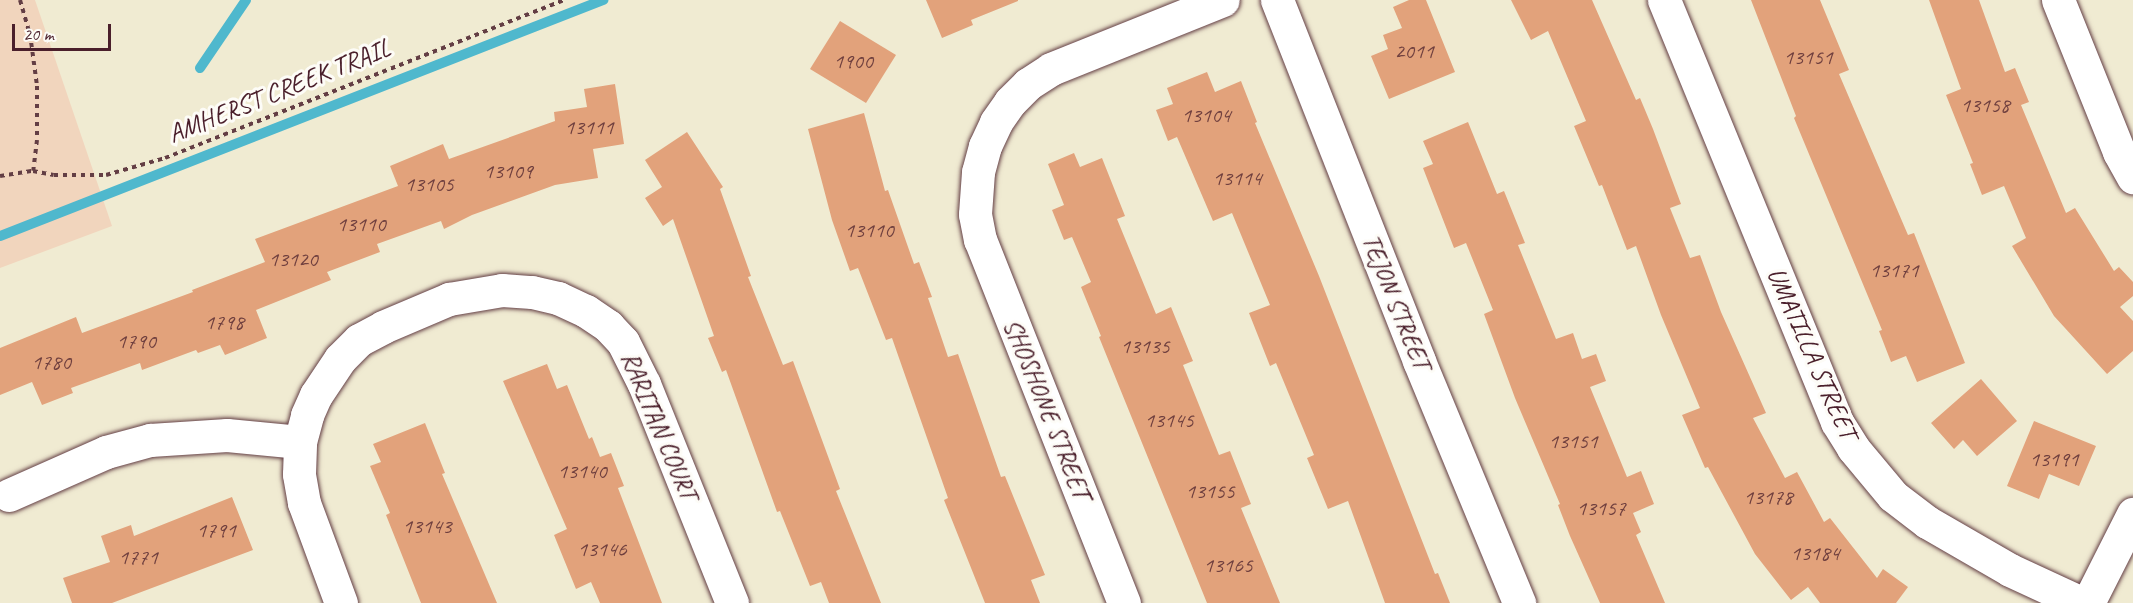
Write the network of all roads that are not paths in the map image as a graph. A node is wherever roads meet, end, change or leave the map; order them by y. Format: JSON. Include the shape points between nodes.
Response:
{"nodes":[{"id":1,"x":1223,"y":0,"type":"edge"},
{"id":2,"x":1276,"y":0,"type":"edge"},
{"id":3,"x":1664,"y":0,"type":"edge"},
{"id":4,"x":2058,"y":0,"type":"edge"},
{"id":5,"x":2133,"y":177,"type":"edge"},
{"id":6,"x":300,"y":442,"type":"junction"},
{"id":7,"x":9,"y":495,"type":"dead end"},
{"id":8,"x":2133,"y":514,"type":"edge"},
{"id":9,"x":341,"y":603,"type":"edge"},
{"id":10,"x":732,"y":603,"type":"edge"},
{"id":11,"x":1124,"y":603,"type":"edge"},
{"id":12,"x":1520,"y":603,"type":"edge"},
{"id":13,"x":2081,"y":603,"type":"edge"},
{"id":14,"x":2088,"y":603,"type":"edge"}],
"edges":[{"from":1,"to":11,"type":"street","name":"SHOSHONE STREET","via":[[1051,69],[1028,84],[1010,102],[985,146],[978,172],[975,214],[980,240]]},
{"from":2,"to":12,"type":"street","name":"TEJON STREET"},
{"from":3,"to":13,"type":"street","name":"UMATILLA STREET","via":[[1837,422],[1853,447],[1893,496],[1927,522],[2010,570]]},
{"from":4,"to":5,"type":"street","via":[[2119,152]]},
{"from":6,"to":7,"type":"street","via":[[227,435],[150,440],[106,452]]},
{"from":6,"to":9,"type":"street","name":"RARITAN COURT","via":[[304,503]]},
{"from":6,"to":10,"type":"street","name":"RARITAN COURT","via":[[316,395],[340,359],[359,340],[432,306],[476,292],[532,291],[558,298],[586,310],[622,342],[644,384]]},
{"from":8,"to":14,"type":"street"}]}
